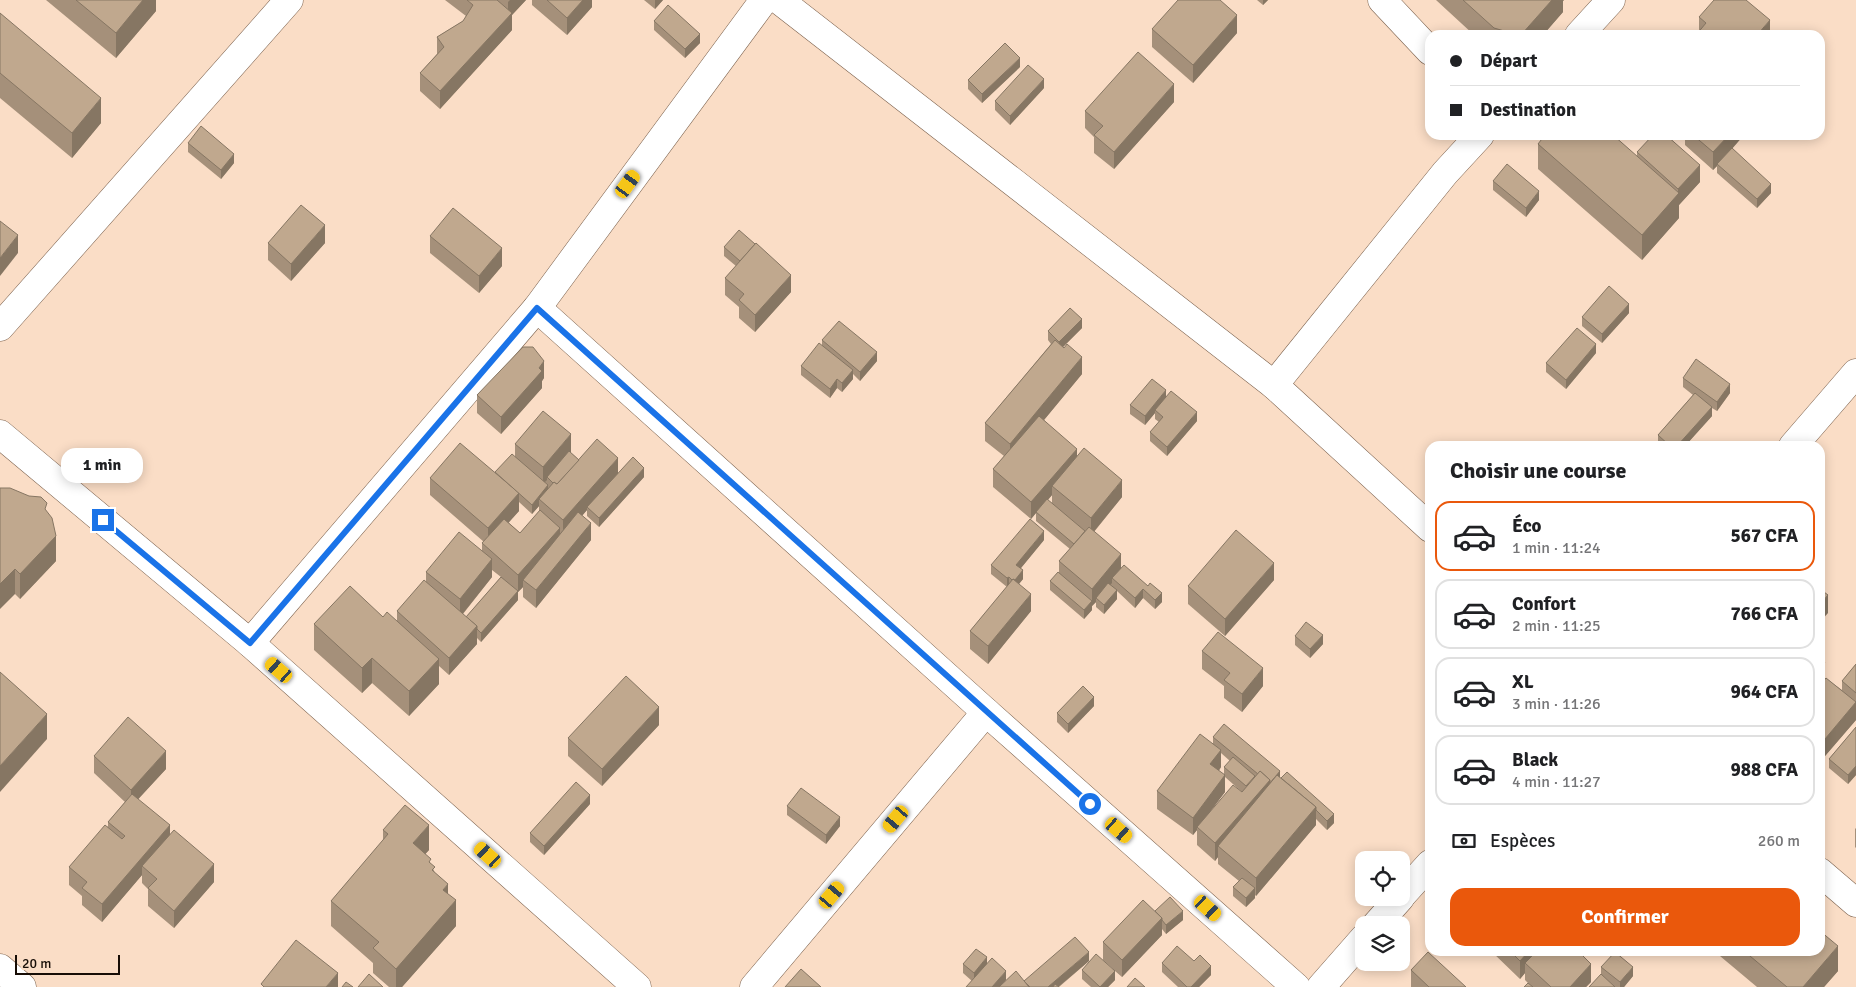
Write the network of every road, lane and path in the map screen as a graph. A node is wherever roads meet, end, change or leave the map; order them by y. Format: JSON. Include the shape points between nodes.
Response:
{"nodes":[{"id":1,"x":289,"y":0,"type":"edge"},
{"id":2,"x":764,"y":0,"type":"edge"},
{"id":3,"x":779,"y":0,"type":"edge"},
{"id":4,"x":1382,"y":0,"type":"edge"},
{"id":5,"x":1611,"y":0,"type":"edge"},
{"id":6,"x":1584,"y":30,"type":"edge"},
{"id":7,"x":1425,"y":46,"type":"edge"},
{"id":8,"x":1475,"y":140,"type":"edge"},
{"id":9,"x":537,"y":308,"type":"junction"},
{"id":10,"x":0,"y":327,"type":"edge"},
{"id":11,"x":1856,"y":373,"type":"edge"},
{"id":12,"x":1274,"y":385,"type":"junction"},
{"id":13,"x":0,"y":434,"type":"edge"},
{"id":14,"x":1797,"y":441,"type":"edge"},
{"id":15,"x":1425,"y":523,"type":"edge"},
{"id":16,"x":250,"y":643,"type":"junction"},
{"id":17,"x":986,"y":712,"type":"junction"},
{"id":18,"x":1425,"y":870,"type":"edge"},
{"id":19,"x":1825,"y":876,"type":"edge"},
{"id":20,"x":1410,"y":887,"type":"edge"},
{"id":21,"x":1856,"y":903,"type":"edge"},
{"id":22,"x":1393,"y":906,"type":"edge"},
{"id":23,"x":1384,"y":916,"type":"edge"},
{"id":24,"x":1355,"y":948,"type":"edge"},
{"id":25,"x":0,"y":968,"type":"edge"},
{"id":26,"x":22,"y":987,"type":"edge"},
{"id":27,"x":638,"y":987,"type":"edge"},
{"id":28,"x":754,"y":987,"type":"edge"},
{"id":29,"x":1296,"y":987,"type":"edge"},
{"id":30,"x":1320,"y":987,"type":"edge"}],
"edges":[{"from":1,"to":10,"type":"street"},
{"from":2,"to":9,"type":"street"},
{"from":3,"to":12,"type":"street"},
{"from":4,"to":7,"type":"street"},
{"from":5,"to":6,"type":"street"},
{"from":8,"to":12,"type":"street","via":[[1445,173]]},
{"from":9,"to":16,"type":"street"},
{"from":9,"to":17,"type":"street"},
{"from":11,"to":14,"type":"street"},
{"from":12,"to":15,"type":"street"},
{"from":13,"to":16,"type":"street"},
{"from":16,"to":27,"type":"street"},
{"from":17,"to":28,"type":"street"},
{"from":17,"to":29,"type":"street"},
{"from":18,"to":20,"type":"street"},
{"from":19,"to":21,"type":"street"},
{"from":22,"to":23,"type":"street"},
{"from":24,"to":30,"type":"street"},
{"from":25,"to":26,"type":"street"}]}
